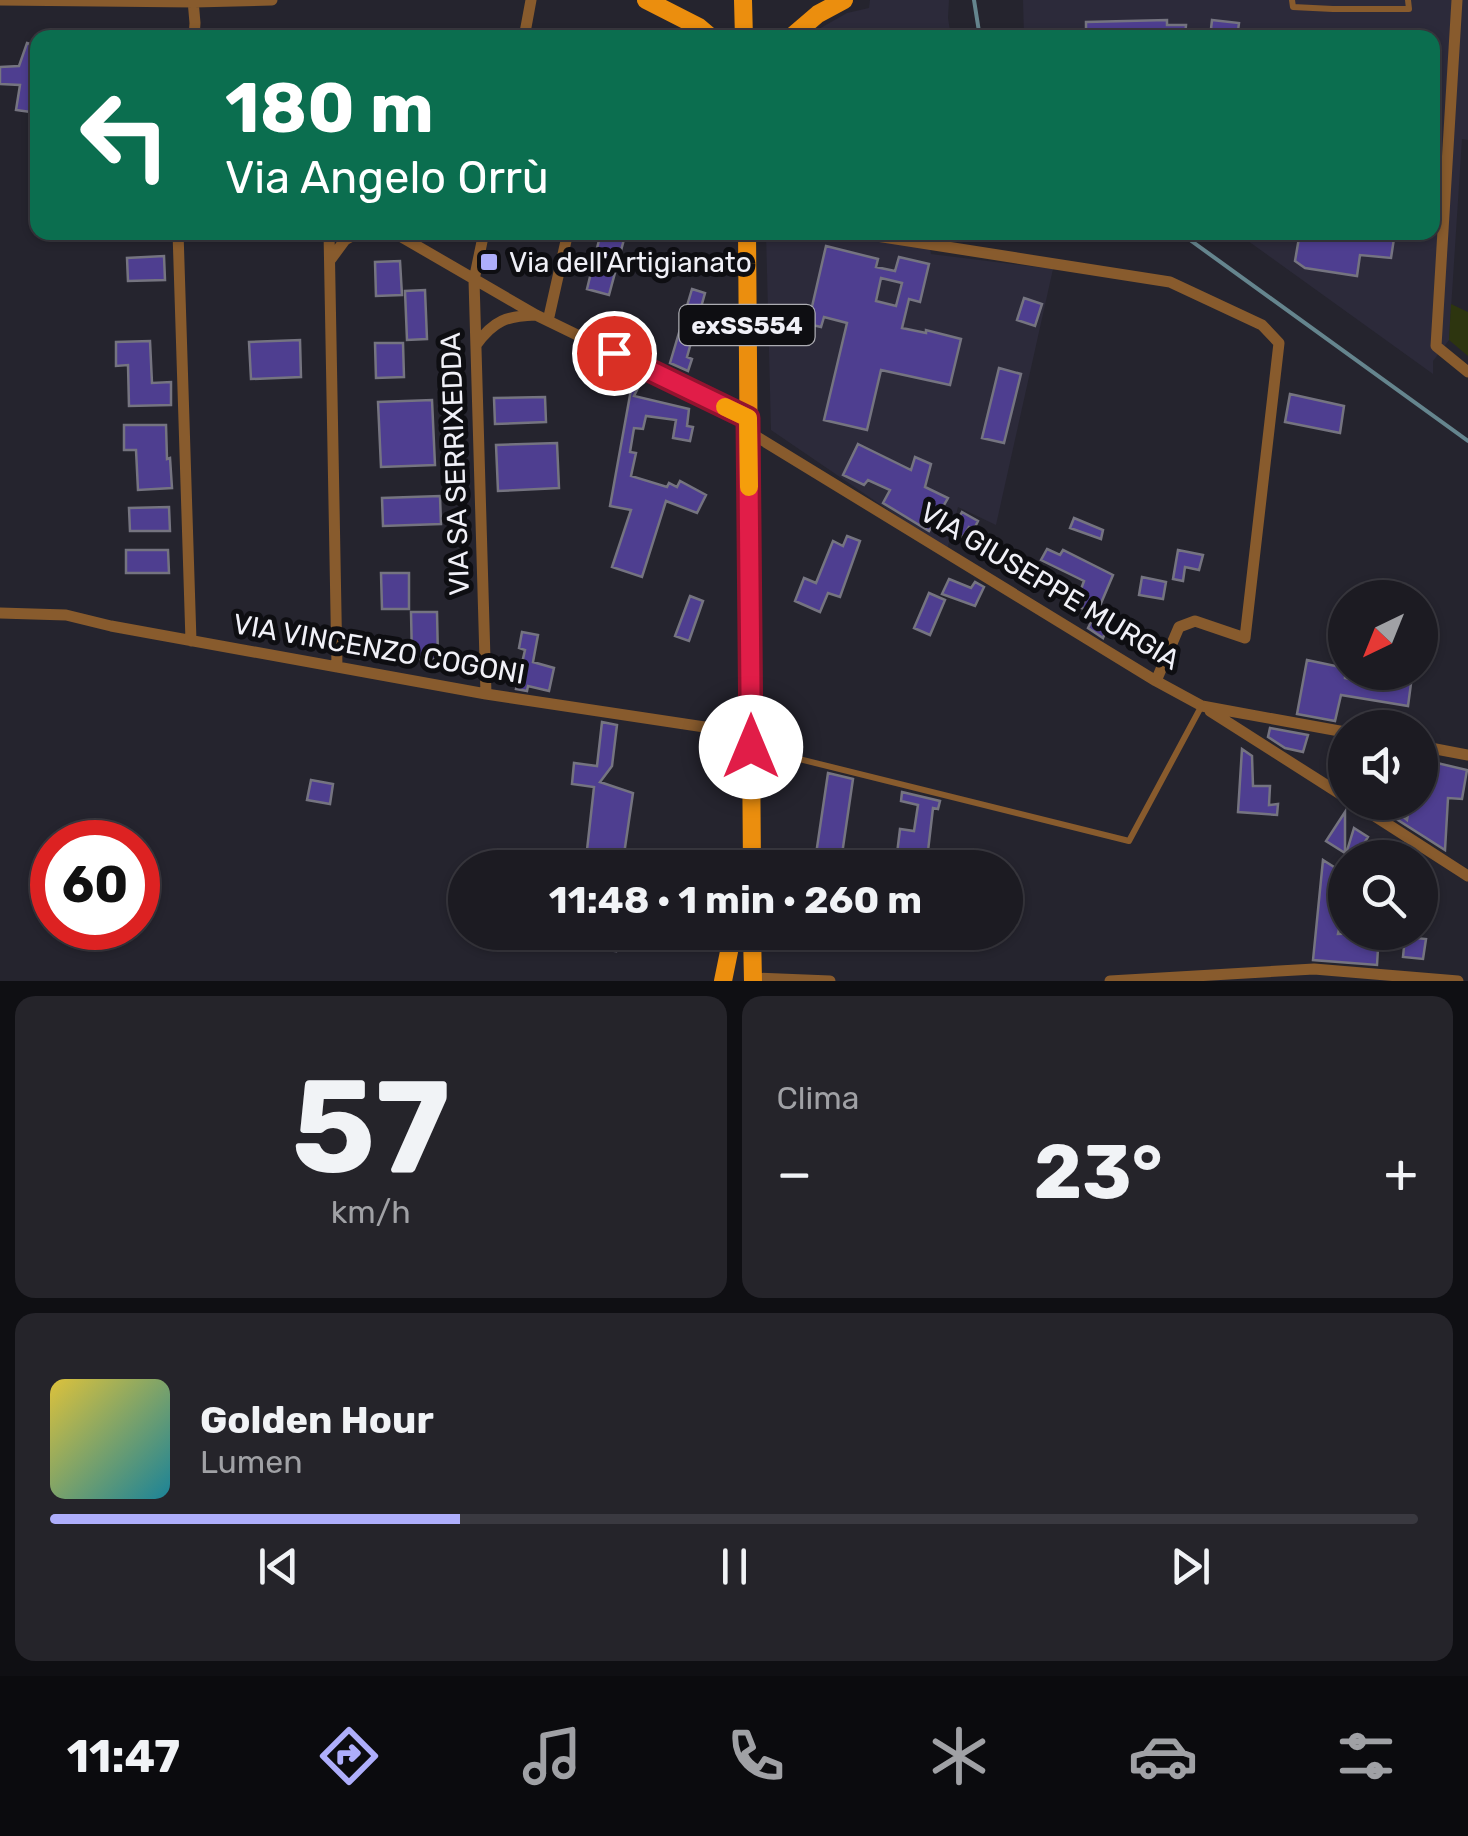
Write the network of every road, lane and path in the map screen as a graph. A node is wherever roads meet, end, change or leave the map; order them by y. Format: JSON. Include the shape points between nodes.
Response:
{"nodes":[{"id":1,"x":0,"y":0,"type":"edge"},
{"id":2,"x":272,"y":0,"type":"edge"},
{"id":3,"x":531,"y":0,"type":"edge"},
{"id":4,"x":646,"y":0,"type":"edge"},
{"id":5,"x":743,"y":0,"type":"edge"},
{"id":6,"x":844,"y":0,"type":"edge"},
{"id":7,"x":1292,"y":0,"type":"edge"},
{"id":8,"x":1408,"y":0,"type":"edge"},
{"id":9,"x":1458,"y":0,"type":"edge"},
{"id":10,"x":193,"y":1,"type":"edge"},
{"id":11,"x":194,"y":30,"type":"edge"},
{"id":12,"x":525,"y":30,"type":"edge"},
{"id":13,"x":703,"y":30,"type":"edge"},
{"id":14,"x":744,"y":30,"type":"edge"},
{"id":15,"x":799,"y":30,"type":"edge"},
{"id":16,"x":178,"y":240,"type":"edge"},
{"id":17,"x":330,"y":240,"type":"edge"},
{"id":18,"x":345,"y":240,"type":"edge"},
{"id":19,"x":406,"y":240,"type":"edge"},
{"id":20,"x":482,"y":240,"type":"edge"},
{"id":21,"x":566,"y":240,"type":"edge"},
{"id":22,"x":747,"y":240,"type":"edge"},
{"id":23,"x":902,"y":240,"type":"edge"},
{"id":24,"x":331,"y":259,"type":"junction"},
{"id":25,"x":474,"y":280,"type":"junction"},
{"id":26,"x":542,"y":318,"type":"junction"},
{"id":27,"x":476,"y":344,"type":"junction"},
{"id":28,"x":1468,"y":372,"type":"edge"},
{"id":29,"x":748,"y":425,"type":"junction"},
{"id":30,"x":0,"y":613,"type":"edge"},
{"id":31,"x":191,"y":641,"type":"junction"},
{"id":32,"x":337,"y":667,"type":"junction"},
{"id":33,"x":1156,"y":681,"type":"junction"},
{"id":34,"x":486,"y":694,"type":"junction"},
{"id":35,"x":1202,"y":706,"type":"junction"},
{"id":36,"x":1328,"y":729,"type":"edge"},
{"id":37,"x":751,"y":740,"type":"junction"},
{"id":38,"x":1438,"y":749,"type":"edge"},
{"id":39,"x":1468,"y":755,"type":"edge"},
{"id":40,"x":1328,"y":787,"type":"edge"},
{"id":41,"x":1381,"y":820,"type":"edge"},
{"id":42,"x":751,"y":850,"type":"edge"},
{"id":43,"x":1468,"y":876,"type":"edge"},
{"id":44,"x":729,"y":950,"type":"edge"},
{"id":45,"x":752,"y":950,"type":"edge"},
{"id":46,"x":753,"y":980,"type":"edge"},
{"id":47,"x":723,"y":981,"type":"edge"},
{"id":48,"x":830,"y":981,"type":"edge"},
{"id":49,"x":1110,"y":981,"type":"edge"},
{"id":50,"x":1458,"y":981,"type":"edge"}],
"edges":[{"from":1,"to":10,"type":"street"},
{"from":2,"to":10,"type":"street"},
{"from":3,"to":12,"type":"street"},
{"from":4,"to":13,"type":"main road"},
{"from":5,"to":14,"type":"main road"},
{"from":6,"to":15,"type":"main road"},
{"from":7,"to":8,"type":"lane","via":[[1292,7],[1408,9]]},
{"from":9,"to":28,"type":"street","via":[[1436,346]]},
{"from":10,"to":11,"type":"street"},
{"from":16,"to":31,"type":"street"},
{"from":17,"to":24,"type":"street"},
{"from":18,"to":24,"type":"street"},
{"from":19,"to":25,"type":"street","name":"VIA GIUSEPPE MURGIA"},
{"from":20,"to":25,"type":"street","name":"VIA SA SERRIXEDDA"},
{"from":21,"to":26,"type":"street"},
{"from":22,"to":29,"type":"main road","number":"exSS554"},
{"from":23,"to":33,"type":"street","via":[[1170,282],[1262,325],[1279,343],[1246,638],[1195,622],[1178,627]]},
{"from":24,"to":32,"type":"street"},
{"from":25,"to":26,"type":"street","name":"VIA GIUSEPPE MURGIA"},
{"from":25,"to":27,"type":"street","name":"VIA SA SERRIXEDDA"},
{"from":26,"to":27,"type":"street","via":[[507,317]]},
{"from":26,"to":29,"type":"street","name":"VIA GIUSEPPE MURGIA"},
{"from":27,"to":34,"type":"street","name":"VIA SA SERRIXEDDA"},
{"from":29,"to":33,"type":"street","name":"VIA GIUSEPPE MURGIA"},
{"from":29,"to":37,"type":"main road","number":"exSS554"},
{"from":30,"to":31,"type":"street","name":"VIA VINCENZO COGONI","via":[[66,616]]},
{"from":31,"to":32,"type":"street","name":"VIA VINCENZO COGONI"},
{"from":32,"to":34,"type":"street","name":"VIA VINCENZO COGONI"},
{"from":33,"to":35,"type":"street","name":"VIA GIUSEPPE MURGIA"},
{"from":34,"to":37,"type":"street","name":"VIA VINCENZO COGONI"},
{"from":35,"to":36,"type":"street","name":"VIA GIUSEPPE MURGIA"},
{"from":35,"to":37,"type":"lane","via":[[1128,841]]},
{"from":35,"to":40,"type":"street"},
{"from":37,"to":42,"type":"main road","number":"exSS554"},
{"from":38,"to":39,"type":"street"},
{"from":41,"to":43,"type":"street"},
{"from":44,"to":47,"type":"main road"},
{"from":45,"to":46,"type":"main road"},
{"from":46,"to":48,"type":"street"},
{"from":49,"to":50,"type":"street","via":[[1314,969]]}]}
